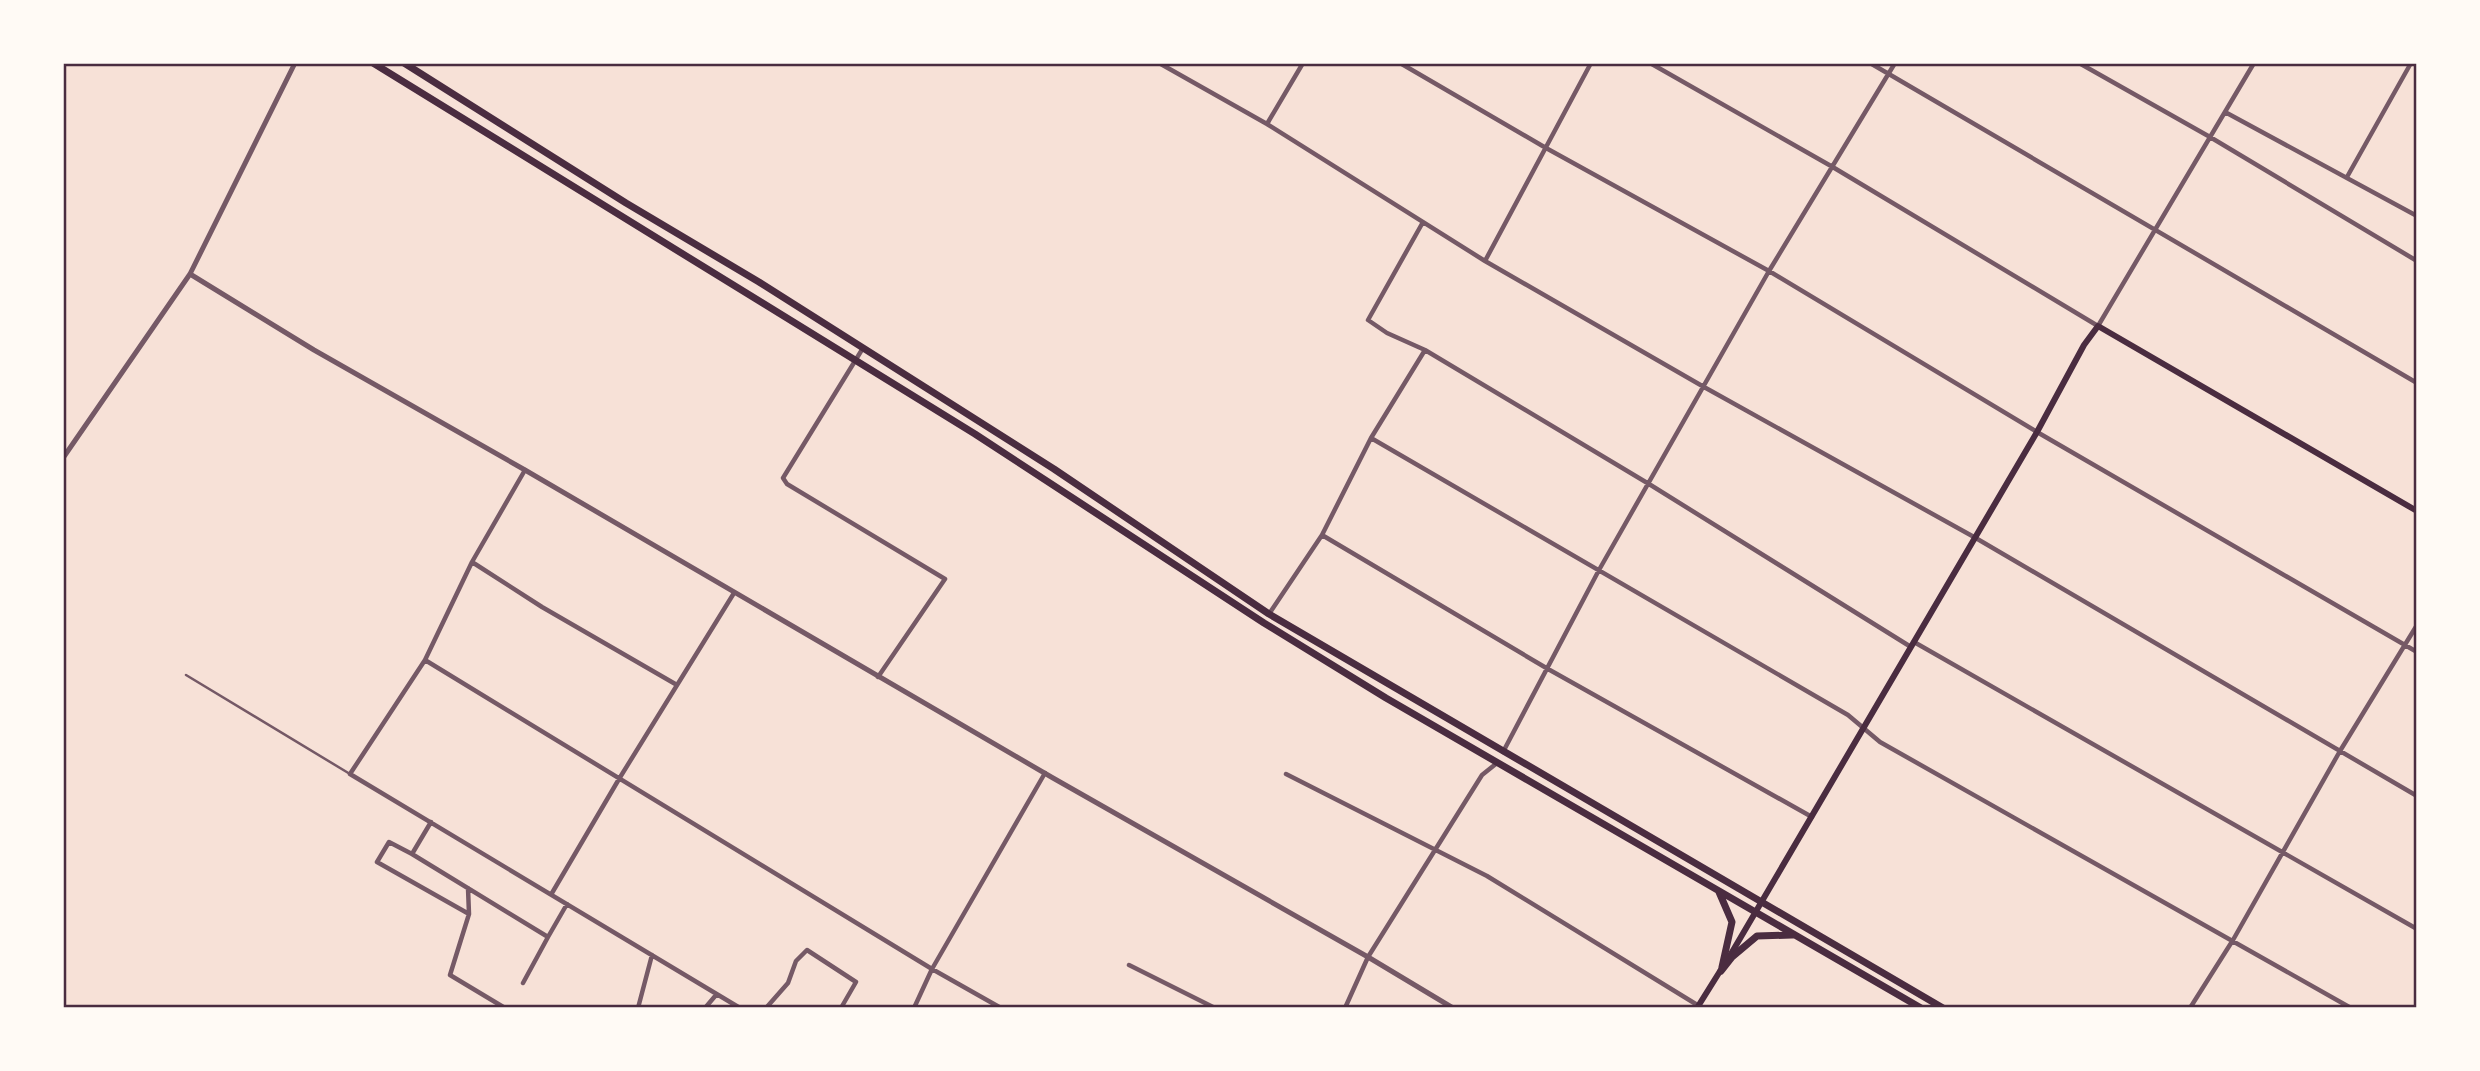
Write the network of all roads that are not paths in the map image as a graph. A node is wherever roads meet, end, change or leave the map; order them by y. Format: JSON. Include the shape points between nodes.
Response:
{"nodes":[{"id":1,"x":295,"y":63,"type":"edge"},
{"id":2,"x":373,"y":63,"type":"edge"},
{"id":3,"x":404,"y":63,"type":"edge"},
{"id":4,"x":1159,"y":63,"type":"edge"},
{"id":5,"x":1303,"y":63,"type":"edge"},
{"id":6,"x":1400,"y":63,"type":"edge"},
{"id":7,"x":1591,"y":63,"type":"edge"},
{"id":8,"x":1650,"y":63,"type":"edge"},
{"id":9,"x":1870,"y":63,"type":"edge"},
{"id":10,"x":1895,"y":63,"type":"edge"},
{"id":11,"x":2079,"y":63,"type":"edge"},
{"id":12,"x":2254,"y":63,"type":"edge"},
{"id":13,"x":2411,"y":63,"type":"edge"},
{"id":14,"x":1889,"y":73,"type":"junction"},
{"id":15,"x":2225,"y":113,"type":"junction"},
{"id":16,"x":1267,"y":124,"type":"junction"},
{"id":17,"x":2210,"y":137,"type":"junction"},
{"id":18,"x":1546,"y":148,"type":"junction"},
{"id":19,"x":1831,"y":166,"type":"junction"},
{"id":20,"x":2347,"y":177,"type":"junction"},
{"id":21,"x":2417,"y":216,"type":"edge"},
{"id":22,"x":1423,"y":222,"type":"junction"},
{"id":23,"x":2155,"y":231,"type":"junction"},
{"id":24,"x":1485,"y":261,"type":"junction"},
{"id":25,"x":2417,"y":261,"type":"edge"},
{"id":26,"x":1769,"y":271,"type":"junction"},
{"id":27,"x":190,"y":274,"type":"junction"},
{"id":28,"x":2098,"y":326,"type":"junction"},
{"id":29,"x":863,"y":348,"type":"junction"},
{"id":30,"x":1425,"y":349,"type":"junction"},
{"id":31,"x":855,"y":361,"type":"junction"},
{"id":32,"x":2417,"y":383,"type":"edge"},
{"id":33,"x":1704,"y":387,"type":"junction"},
{"id":34,"x":2036,"y":432,"type":"junction"},
{"id":35,"x":1371,"y":438,"type":"junction"},
{"id":36,"x":63,"y":458,"type":"edge"},
{"id":37,"x":525,"y":470,"type":"junction"},
{"id":38,"x":1649,"y":484,"type":"junction"},
{"id":39,"x":2417,"y":510,"type":"edge"},
{"id":40,"x":1322,"y":536,"type":"junction"},
{"id":41,"x":1974,"y":537,"type":"junction"},
{"id":42,"x":472,"y":562,"type":"junction"},
{"id":43,"x":1599,"y":570,"type":"junction"},
{"id":44,"x":734,"y":593,"type":"junction"},
{"id":45,"x":1269,"y":614,"type":"junction"},
{"id":46,"x":2417,"y":625,"type":"edge"},
{"id":47,"x":1913,"y":644,"type":"junction"},
{"id":48,"x":2406,"y":646,"type":"junction"},
{"id":49,"x":2417,"y":652,"type":"edge"},
{"id":50,"x":425,"y":660,"type":"junction"},
{"id":51,"x":1548,"y":669,"type":"junction"},
{"id":52,"x":186,"y":676,"type":"dead end"},
{"id":53,"x":878,"y":677,"type":"junction"},
{"id":54,"x":677,"y":685,"type":"junction"},
{"id":55,"x":1863,"y":727,"type":"junction"},
{"id":56,"x":2340,"y":751,"type":"junction"},
{"id":57,"x":1503,"y":753,"type":"junction"},
{"id":58,"x":1497,"y":763,"type":"junction"},
{"id":59,"x":1045,"y":773,"type":"junction"},
{"id":60,"x":350,"y":774,"type":"junction"},
{"id":61,"x":1286,"y":774,"type":"dead end"},
{"id":62,"x":619,"y":779,"type":"junction"},
{"id":63,"x":2417,"y":796,"type":"edge"},
{"id":64,"x":1812,"y":817,"type":"junction"},
{"id":65,"x":431,"y":822,"type":"junction"},
{"id":66,"x":1435,"y":848,"type":"junction"},
{"id":67,"x":2283,"y":852,"type":"junction"},
{"id":68,"x":412,"y":854,"type":"junction"},
{"id":69,"x":468,"y":888,"type":"junction"},
{"id":70,"x":1718,"y":891,"type":"junction"},
{"id":71,"x":552,"y":893,"type":"junction"},
{"id":72,"x":1760,"y":901,"type":"junction"},
{"id":73,"x":567,"y":904,"type":"junction"},
{"id":74,"x":1754,"y":911,"type":"junction"},
{"id":75,"x":468,"y":914,"type":"junction"},
{"id":76,"x":2417,"y":929,"type":"edge"},
{"id":77,"x":1795,"y":935,"type":"junction"},
{"id":78,"x":548,"y":937,"type":"junction"},
{"id":79,"x":2233,"y":940,"type":"junction"},
{"id":80,"x":652,"y":955,"type":"junction"},
{"id":81,"x":1368,"y":957,"type":"junction"},
{"id":82,"x":1129,"y":965,"type":"dead end"},
{"id":83,"x":932,"y":969,"type":"junction"},
{"id":84,"x":1721,"y":971,"type":"junction"},
{"id":85,"x":523,"y":983,"type":"dead end"},
{"id":86,"x":716,"y":995,"type":"junction"},
{"id":87,"x":1698,"y":1007,"type":"edge"},
{"id":88,"x":505,"y":1008,"type":"edge"},
{"id":89,"x":638,"y":1008,"type":"edge"},
{"id":90,"x":705,"y":1008,"type":"edge"},
{"id":91,"x":740,"y":1008,"type":"edge"},
{"id":92,"x":766,"y":1008,"type":"edge"},
{"id":93,"x":841,"y":1008,"type":"edge"},
{"id":94,"x":914,"y":1008,"type":"edge"},
{"id":95,"x":1001,"y":1008,"type":"edge"},
{"id":96,"x":1215,"y":1008,"type":"edge"},
{"id":97,"x":1345,"y":1008,"type":"edge"},
{"id":98,"x":1453,"y":1008,"type":"edge"},
{"id":99,"x":1921,"y":1008,"type":"edge"},
{"id":100,"x":1943,"y":1008,"type":"edge"},
{"id":101,"x":2190,"y":1008,"type":"edge"},
{"id":102,"x":2351,"y":1008,"type":"edge"}],
"edges":[{"from":1,"to":27,"type":"street"},
{"from":2,"to":31,"type":"main road"},
{"from":3,"to":29,"type":"main road"},
{"from":4,"to":16,"type":"street"},
{"from":5,"to":16,"type":"street"},
{"from":6,"to":18,"type":"street"},
{"from":7,"to":18,"type":"street"},
{"from":8,"to":19,"type":"street"},
{"from":9,"to":14,"type":"street"},
{"from":10,"to":14,"type":"street"},
{"from":11,"to":17,"type":"street"},
{"from":12,"to":15,"type":"street"},
{"from":13,"to":20,"type":"street"},
{"from":14,"to":19,"type":"street"},
{"from":14,"to":23,"type":"street"},
{"from":15,"to":17,"type":"street"},
{"from":15,"to":20,"type":"street"},
{"from":16,"to":22,"type":"street"},
{"from":17,"to":23,"type":"street"},
{"from":17,"to":25,"type":"street"},
{"from":18,"to":24,"type":"street"},
{"from":18,"to":26,"type":"street"},
{"from":19,"to":26,"type":"street"},
{"from":19,"to":28,"type":"street"},
{"from":20,"to":21,"type":"street"},
{"from":22,"to":24,"type":"street"},
{"from":22,"to":30,"type":"street","via":[[1368,320]]},
{"from":23,"to":28,"type":"street"},
{"from":23,"to":32,"type":"street"},
{"from":24,"to":33,"type":"street"},
{"from":26,"to":33,"type":"street"},
{"from":26,"to":34,"type":"street"},
{"from":27,"to":36,"type":"street"},
{"from":27,"to":37,"type":"street","via":[[314,351]]},
{"from":28,"to":34,"type":"main road"},
{"from":28,"to":39,"type":"main road"},
{"from":29,"to":31,"type":"street"},
{"from":29,"to":45,"type":"main road"},
{"from":30,"to":35,"type":"street"},
{"from":30,"to":38,"type":"street"},
{"from":31,"to":53,"type":"street","via":[[783,478],[945,579]]},
{"from":31,"to":58,"type":"main road","via":[[1043,477],[1264,623]]},
{"from":33,"to":38,"type":"street"},
{"from":33,"to":41,"type":"street"},
{"from":34,"to":41,"type":"main road"},
{"from":34,"to":48,"type":"street"},
{"from":35,"to":40,"type":"street"},
{"from":35,"to":43,"type":"street"},
{"from":37,"to":42,"type":"street"},
{"from":37,"to":44,"type":"street"},
{"from":38,"to":43,"type":"street"},
{"from":38,"to":47,"type":"street"},
{"from":40,"to":45,"type":"street"},
{"from":40,"to":51,"type":"street"},
{"from":41,"to":47,"type":"main road"},
{"from":41,"to":56,"type":"street"},
{"from":42,"to":50,"type":"street"},
{"from":42,"to":54,"type":"street"},
{"from":43,"to":51,"type":"street"},
{"from":43,"to":55,"type":"street"},
{"from":44,"to":53,"type":"street"},
{"from":44,"to":54,"type":"street"},
{"from":45,"to":57,"type":"main road"},
{"from":46,"to":48,"type":"street"},
{"from":47,"to":55,"type":"main road"},
{"from":47,"to":67,"type":"street"},
{"from":48,"to":49,"type":"street"},
{"from":48,"to":56,"type":"street"},
{"from":50,"to":60,"type":"street"},
{"from":50,"to":62,"type":"street"},
{"from":51,"to":57,"type":"street"},
{"from":51,"to":64,"type":"street"},
{"from":52,"to":60,"type":"lane"},
{"from":53,"to":59,"type":"street"},
{"from":54,"to":62,"type":"street"},
{"from":55,"to":64,"type":"main road"},
{"from":55,"to":79,"type":"street","via":[[1880,742]]},
{"from":56,"to":63,"type":"street"},
{"from":56,"to":67,"type":"street"},
{"from":57,"to":72,"type":"main road"},
{"from":58,"to":66,"type":"street","via":[[1482,775]]},
{"from":58,"to":70,"type":"main road"},
{"from":59,"to":81,"type":"street"},
{"from":59,"to":83,"type":"street"},
{"from":60,"to":65,"type":"street"},
{"from":61,"to":66,"type":"street"},
{"from":62,"to":71,"type":"street"},
{"from":62,"to":83,"type":"street"},
{"from":64,"to":72,"type":"main road"},
{"from":65,"to":68,"type":"street"},
{"from":65,"to":71,"type":"street"},
{"from":66,"to":81,"type":"street"},
{"from":66,"to":87,"type":"street"},
{"from":67,"to":76,"type":"street"},
{"from":67,"to":79,"type":"street"},
{"from":68,"to":69,"type":"street"},
{"from":68,"to":75,"type":"street","via":[[389,842],[377,862]]},
{"from":69,"to":75,"type":"street"},
{"from":69,"to":78,"type":"street"},
{"from":70,"to":74,"type":"main road"},
{"from":70,"to":84,"type":"main road","via":[[1732,922]]},
{"from":71,"to":73,"type":"street"},
{"from":72,"to":74,"type":"main road"},
{"from":72,"to":100,"type":"main road"},
{"from":73,"to":78,"type":"street"},
{"from":73,"to":80,"type":"street"},
{"from":74,"to":77,"type":"main road"},
{"from":74,"to":84,"type":"main road"},
{"from":75,"to":88,"type":"street","via":[[450,975]]},
{"from":77,"to":84,"type":"main road","via":[[1757,936]]},
{"from":77,"to":99,"type":"main road"},
{"from":78,"to":85,"type":"street"},
{"from":79,"to":101,"type":"street"},
{"from":79,"to":102,"type":"street"},
{"from":80,"to":86,"type":"street"},
{"from":80,"to":89,"type":"street"},
{"from":81,"to":97,"type":"street"},
{"from":81,"to":98,"type":"street"},
{"from":82,"to":96,"type":"street"},
{"from":83,"to":94,"type":"street"},
{"from":83,"to":95,"type":"street"},
{"from":84,"to":87,"type":"main road"},
{"from":86,"to":90,"type":"street"},
{"from":86,"to":91,"type":"street"},
{"from":92,"to":93,"type":"street","via":[[788,983],[796,961],[807,950],[856,982]]}]}
